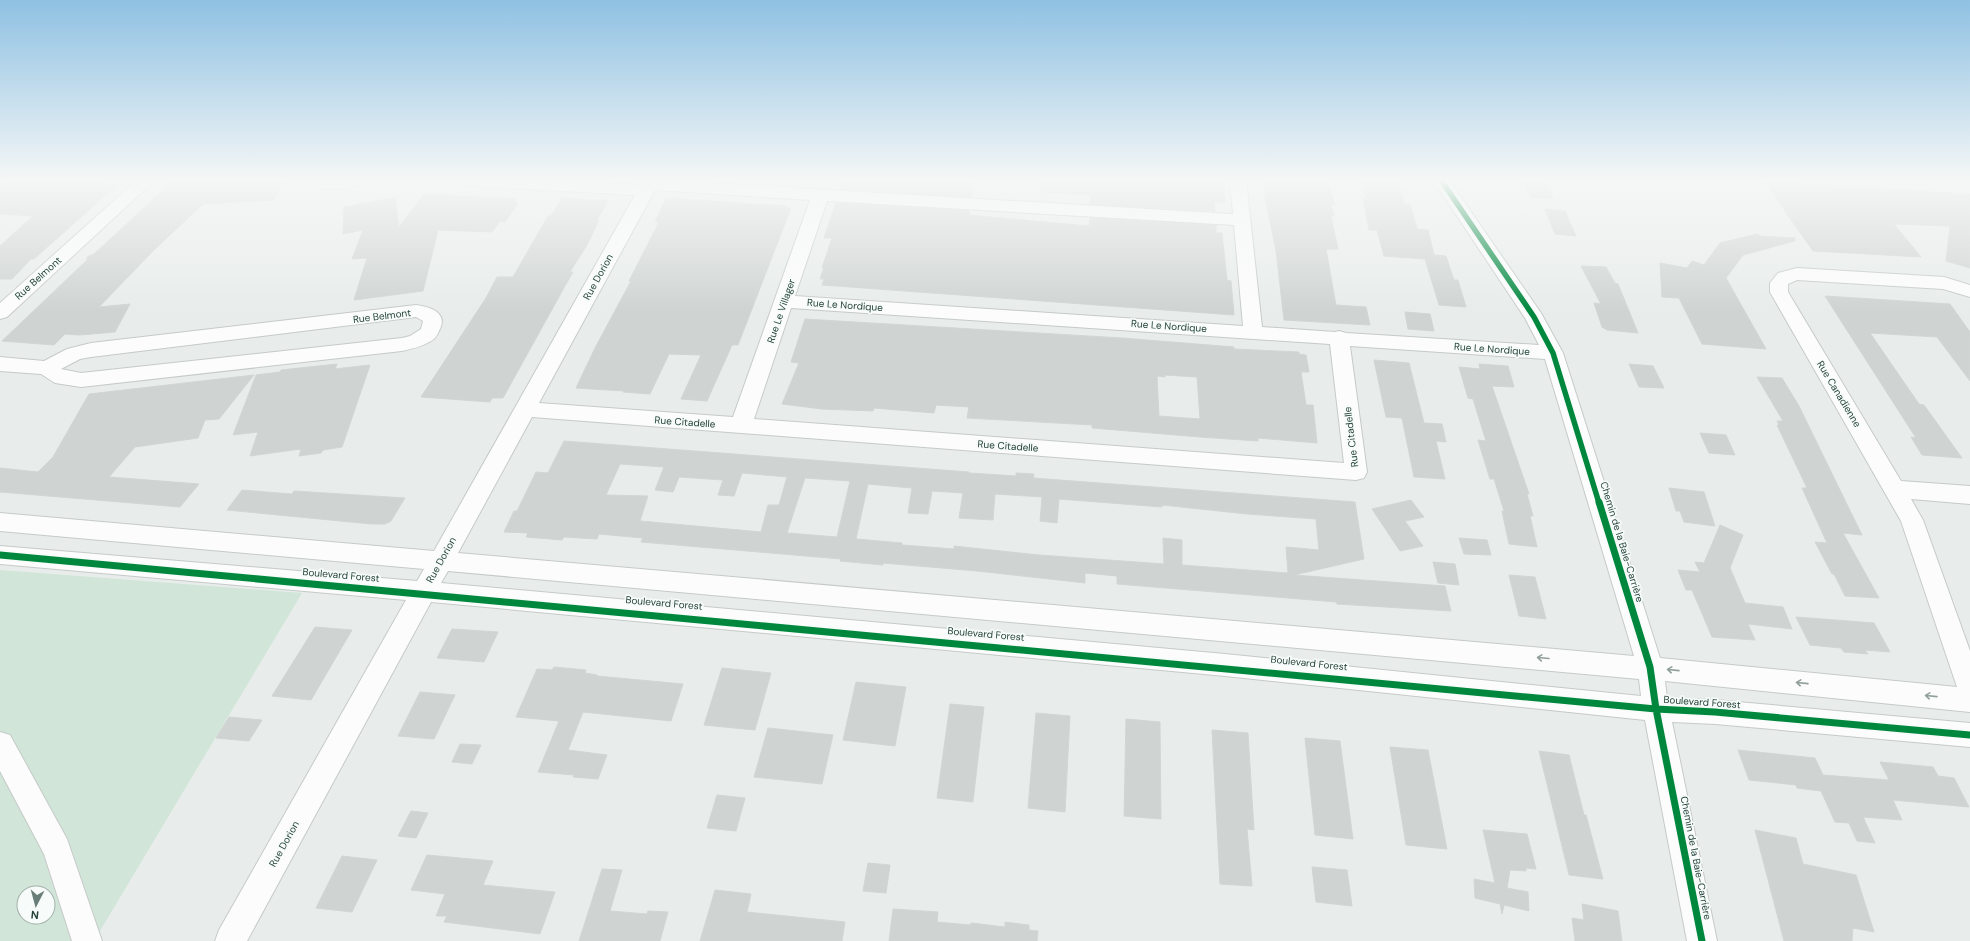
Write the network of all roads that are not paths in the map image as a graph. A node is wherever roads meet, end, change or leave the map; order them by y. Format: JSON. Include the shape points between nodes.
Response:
{"nodes":[{"id":1,"x":98,"y":224,"type":"edge"},
{"id":2,"x":627,"y":224,"type":"edge"},
{"id":3,"x":810,"y":224,"type":"edge"},
{"id":4,"x":1242,"y":224,"type":"edge"},
{"id":5,"x":1471,"y":224,"type":"edge"},
{"id":6,"x":1970,"y":291,"type":"edge"},
{"id":7,"x":784,"y":300,"type":"junction"},
{"id":8,"x":0,"y":313,"type":"edge"},
{"id":9,"x":1253,"y":331,"type":"junction"},
{"id":10,"x":1339,"y":338,"type":"junction"},
{"id":11,"x":1553,"y":353,"type":"junction"},
{"id":12,"x":0,"y":364,"type":"edge"},
{"id":13,"x":47,"y":368,"type":"junction"},
{"id":14,"x":525,"y":409,"type":"junction"},
{"id":15,"x":741,"y":426,"type":"junction"},
{"id":16,"x":1896,"y":489,"type":"junction"},
{"id":17,"x":1970,"y":495,"type":"edge"},
{"id":18,"x":0,"y":522,"type":"edge"},
{"id":19,"x":0,"y":555,"type":"edge"},
{"id":20,"x":440,"y":563,"type":"junction"},
{"id":21,"x":424,"y":592,"type":"junction"},
{"id":22,"x":1650,"y":668,"type":"junction"},
{"id":23,"x":1970,"y":688,"type":"edge"},
{"id":24,"x":1970,"y":700,"type":"edge"},
{"id":25,"x":1656,"y":709,"type":"junction"},
{"id":26,"x":1970,"y":735,"type":"edge"},
{"id":27,"x":1,"y":748,"type":"edge"},
{"id":28,"x":87,"y":941,"type":"edge"},
{"id":29,"x":230,"y":941,"type":"edge"},
{"id":30,"x":1702,"y":941,"type":"edge"}],
"edges":[{"from":1,"to":8,"type":"street","name":"Rue Belmont"},
{"from":2,"to":14,"type":"street","name":"Rue Dorion"},
{"from":3,"to":7,"type":"street","name":"Rue Le Villager"},
{"from":4,"to":9,"type":"street"},
{"from":5,"to":11,"type":"street","name":"Chemin de la Baie-Carrière","via":[[1534,317]]},
{"from":6,"to":16,"type":"street","name":"Rue Canadienne","via":[[1944,283],[1797,274],[1785,277],[1779,283],[1779,292]]},
{"from":7,"to":9,"type":"street","name":"Rue Le Nordique"},
{"from":7,"to":15,"type":"street","name":"Rue Le Villager"},
{"from":9,"to":10,"type":"street","name":"Rue Le Nordique"},
{"from":10,"to":11,"type":"street","name":"Rue Le Nordique"},
{"from":10,"to":15,"type":"street","name":"Rue Citadelle","via":[[1356,472]]},
{"from":11,"to":22,"type":"street","name":"Chemin de la Baie-Carrière"},
{"from":12,"to":13,"type":"street","name":"Rue Belmont"},
{"from":13,"to":13,"type":"street","name":"Rue Belmont","via":[[51,374],[61,378],[81,380],[399,345],[422,338],[434,324],[433,318],[423,312],[416,312],[91,350],[74,354]]},
{"from":14,"to":15,"type":"street","name":"Rue Citadelle"},
{"from":14,"to":20,"type":"street","name":"Rue Dorion"},
{"from":16,"to":17,"type":"street"},
{"from":16,"to":23,"type":"street","name":"Rue Canadienne","via":[[1912,520]]},
{"from":18,"to":20,"type":"street","name":"Boulevard Forest"},
{"from":19,"to":21,"type":"street","name":"Boulevard Forest"},
{"from":20,"to":21,"type":"street","name":"Rue Dorion"},
{"from":22,"to":20,"type":"street","name":"Boulevard Forest","one_way":true},
{"from":21,"to":25,"type":"street","name":"Boulevard Forest","via":[[1225,665]]},
{"from":21,"to":29,"type":"street","name":"Rue Dorion"},
{"from":24,"to":22,"type":"street","name":"Boulevard Forest","one_way":true},
{"from":22,"to":25,"type":"street","name":"Chemin de la Baie-Carrière"},
{"from":25,"to":26,"type":"street","name":"Boulevard Forest"},
{"from":25,"to":30,"type":"street","name":"Chemin de la Baie-Carrière"},
{"from":27,"to":28,"type":"street","via":[[57,849]]}]}
